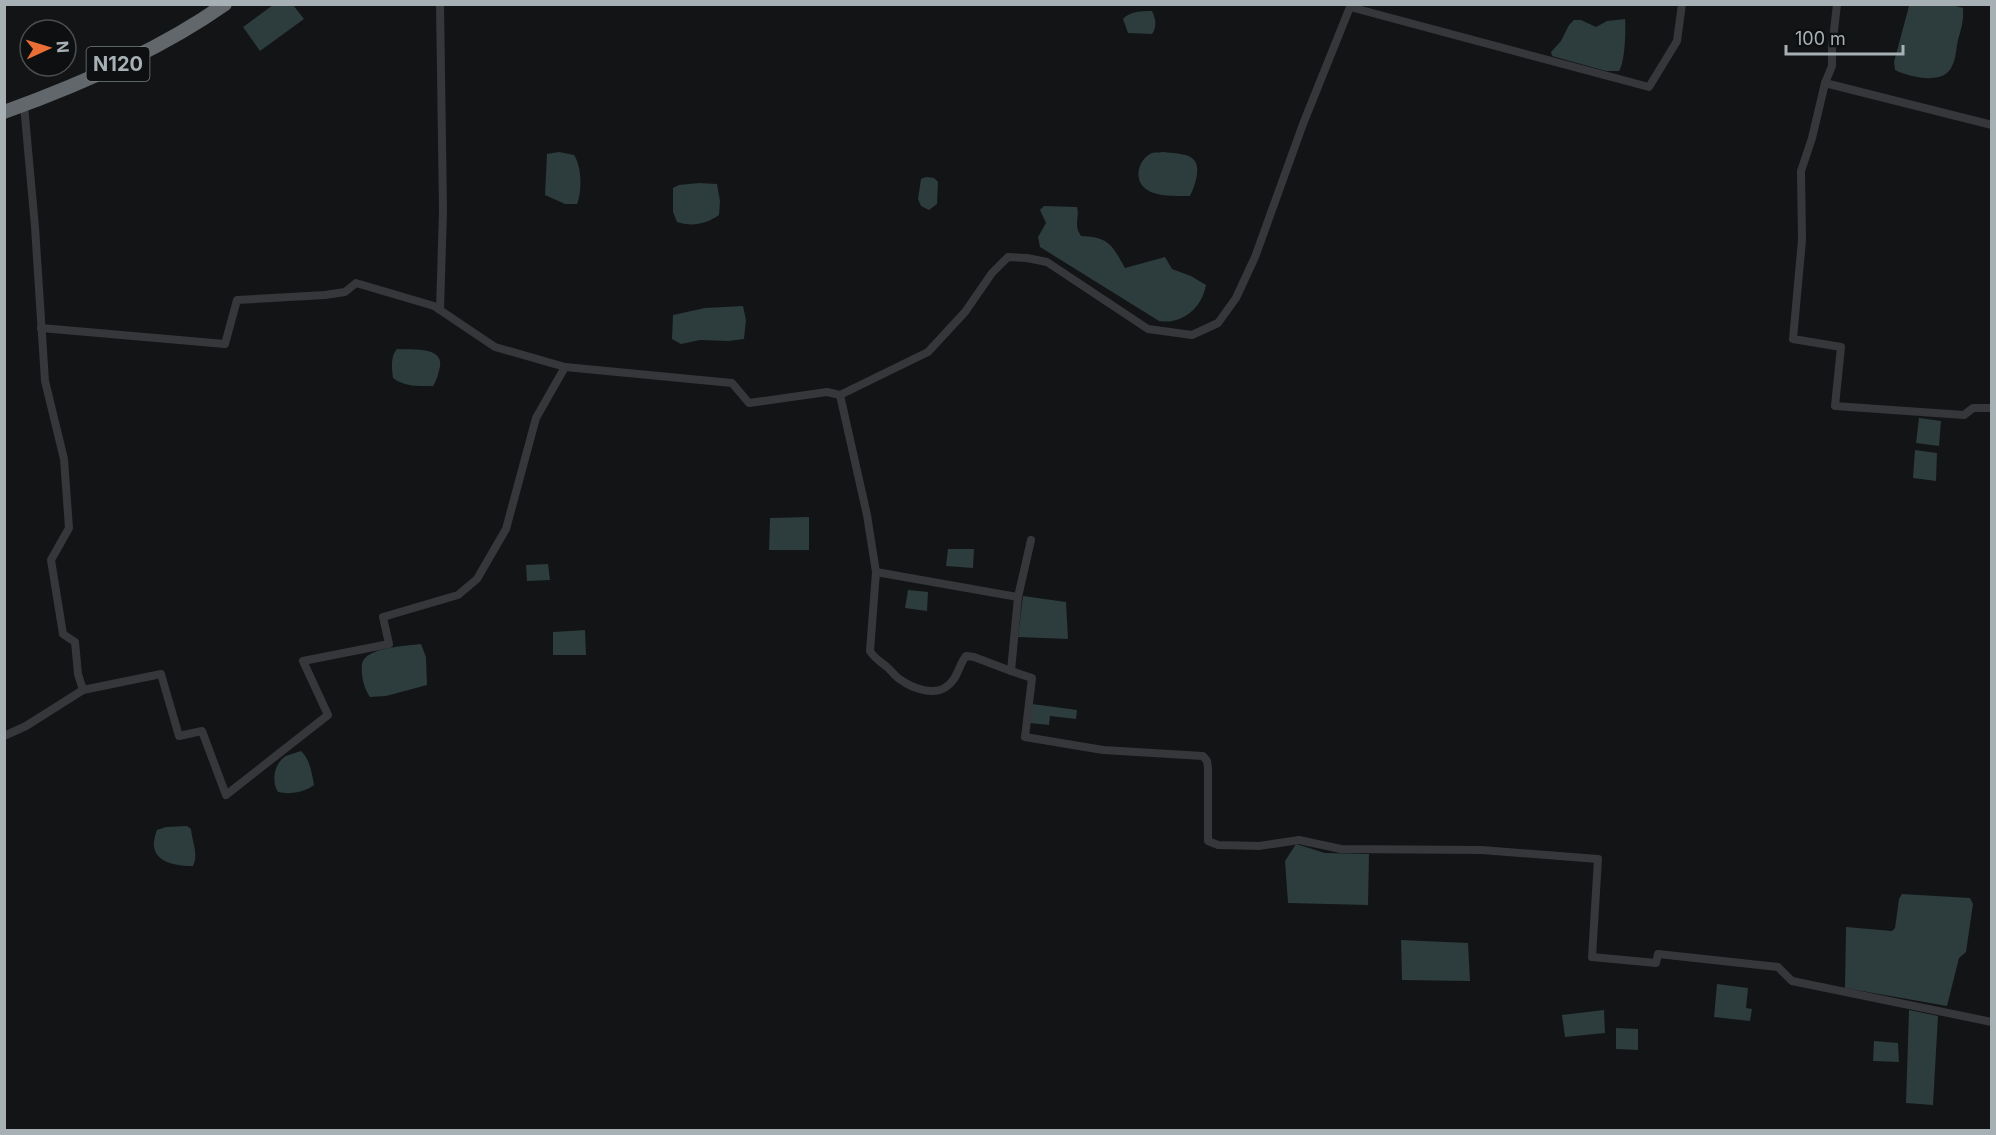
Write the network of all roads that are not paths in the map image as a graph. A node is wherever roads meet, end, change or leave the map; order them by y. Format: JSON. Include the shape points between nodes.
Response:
{"nodes":[{"id":1,"x":225,"y":4,"type":"edge"},
{"id":2,"x":440,"y":4,"type":"edge"},
{"id":3,"x":1682,"y":4,"type":"edge"},
{"id":4,"x":1837,"y":4,"type":"edge"},
{"id":5,"x":1825,"y":83,"type":"junction"},
{"id":6,"x":24,"y":105,"type":"junction"},
{"id":7,"x":4,"y":112,"type":"edge"},
{"id":8,"x":1992,"y":125,"type":"edge"},
{"id":9,"x":440,"y":310,"type":"junction"},
{"id":10,"x":41,"y":328,"type":"junction"},
{"id":11,"x":565,"y":367,"type":"junction"},
{"id":12,"x":840,"y":395,"type":"junction"},
{"id":13,"x":1992,"y":408,"type":"edge"},
{"id":14,"x":1031,"y":540,"type":"dead end"},
{"id":15,"x":876,"y":572,"type":"junction"},
{"id":16,"x":1018,"y":597,"type":"junction"},
{"id":17,"x":1011,"y":671,"type":"junction"},
{"id":18,"x":82,"y":690,"type":"junction"},
{"id":19,"x":4,"y":736,"type":"edge"},
{"id":20,"x":1992,"y":1022,"type":"edge"}],
"edges":[{"from":1,"to":6,"type":"highway","number":"N120","via":[[166,41]]},
{"from":2,"to":9,"type":"street"},
{"from":3,"to":12,"type":"street","via":[[1677,41],[1649,87],[1350,8],[1255,257],[1236,298],[1218,323],[1192,335],[1149,329],[1047,262],[1008,257],[928,352]]},
{"from":4,"to":5,"type":"street","via":[[1833,63]]},
{"from":5,"to":8,"type":"street"},
{"from":5,"to":13,"type":"street","via":[[1801,171],[1802,240],[1793,339],[1841,347],[1835,406],[1964,415],[1973,408]]},
{"from":6,"to":7,"type":"highway","number":"N120"},
{"from":6,"to":10,"type":"street"},
{"from":9,"to":10,"type":"street","via":[[356,283],[345,292],[325,295],[237,300],[225,344]]},
{"from":9,"to":11,"type":"street","via":[[495,347]]},
{"from":10,"to":18,"type":"street","via":[[45,381],[64,459],[69,528],[51,561],[63,634],[75,642]]},
{"from":11,"to":12,"type":"street","via":[[732,383],[749,403],[827,392]]},
{"from":11,"to":18,"type":"street","via":[[536,418],[506,529],[477,579],[458,595],[383,617],[389,644],[303,661],[328,715],[226,795],[202,731],[179,736],[161,674]]},
{"from":12,"to":15,"type":"street"},
{"from":14,"to":16,"type":"street"},
{"from":15,"to":16,"type":"street"},
{"from":15,"to":17,"type":"street","via":[[870,651],[900,680],[916,688],[945,688],[958,675],[966,656]]},
{"from":16,"to":17,"type":"street"},
{"from":17,"to":20,"type":"street","via":[[1032,678],[1025,737],[1103,750],[1203,756],[1208,761],[1207,835],[1213,844],[1258,846],[1299,840],[1341,849],[1482,850],[1598,859],[1592,957],[1656,963],[1658,954],[1778,968],[1792,981]]},
{"from":18,"to":19,"type":"street"}]}
